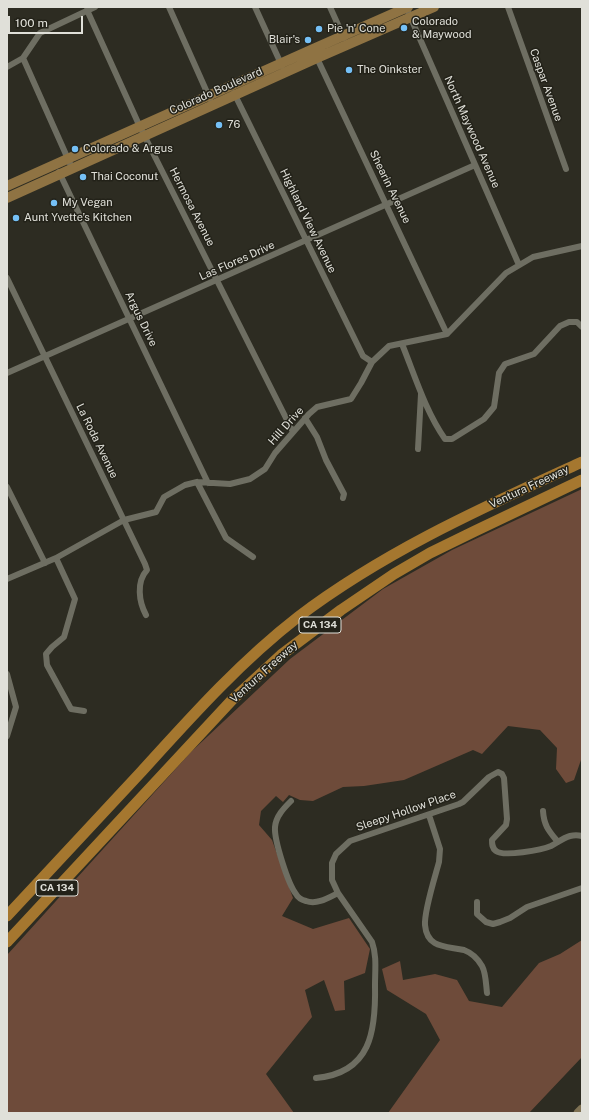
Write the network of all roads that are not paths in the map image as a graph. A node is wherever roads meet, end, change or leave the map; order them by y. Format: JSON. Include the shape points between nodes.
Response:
{"nodes":[{"id":1,"x":95,"y":7,"type":"edge"},
{"id":2,"x":169,"y":7,"type":"edge"},
{"id":3,"x":255,"y":7,"type":"edge"},
{"id":4,"x":330,"y":7,"type":"edge"},
{"id":5,"x":434,"y":7,"type":"edge"},
{"id":6,"x":508,"y":7,"type":"edge"},
{"id":7,"x":87,"y":10,"type":"junction"},
{"id":8,"x":408,"y":10,"type":"edge"},
{"id":9,"x":345,"y":40,"type":"junction"},
{"id":10,"x":315,"y":53,"type":"junction"},
{"id":11,"x":23,"y":58,"type":"junction"},
{"id":12,"x":281,"y":64,"type":"junction"},
{"id":13,"x":7,"y":67,"type":"edge"},
{"id":14,"x":285,"y":73,"type":"junction"},
{"id":15,"x":233,"y":91,"type":"junction"},
{"id":16,"x":209,"y":96,"type":"junction"},
{"id":17,"x":213,"y":106,"type":"junction"},
{"id":18,"x":140,"y":127,"type":"junction"},
{"id":19,"x":145,"y":136,"type":"junction"},
{"id":20,"x":70,"y":163,"type":"junction"},
{"id":21,"x":475,"y":165,"type":"junction"},
{"id":22,"x":566,"y":169,"type":"dead end"},
{"id":23,"x":58,"y":170,"type":"junction"},
{"id":24,"x":7,"y":186,"type":"edge"},
{"id":25,"x":7,"y":198,"type":"edge"},
{"id":26,"x":387,"y":204,"type":"junction"},
{"id":27,"x":306,"y":240,"type":"junction"},
{"id":28,"x":582,"y":246,"type":"edge"},
{"id":29,"x":519,"y":265,"type":"junction"},
{"id":30,"x":7,"y":278,"type":"edge"},
{"id":31,"x":218,"y":280,"type":"junction"},
{"id":32,"x":130,"y":319,"type":"junction"},
{"id":33,"x":582,"y":327,"type":"edge"},
{"id":34,"x":448,"y":334,"type":"junction"},
{"id":35,"x":402,"y":344,"type":"junction"},
{"id":36,"x":45,"y":356,"type":"junction"},
{"id":37,"x":372,"y":362,"type":"junction"},
{"id":38,"x":7,"y":374,"type":"edge"},
{"id":39,"x":421,"y":392,"type":"junction"},
{"id":40,"x":305,"y":418,"type":"junction"},
{"id":41,"x":293,"y":432,"type":"junction"},
{"id":42,"x":418,"y":449,"type":"dead end"},
{"id":43,"x":582,"y":462,"type":"edge"},
{"id":44,"x":582,"y":474,"type":"edge"},
{"id":45,"x":582,"y":480,"type":"edge"},
{"id":46,"x":197,"y":482,"type":"junction"},
{"id":47,"x":208,"y":483,"type":"junction"},
{"id":48,"x":7,"y":487,"type":"edge"},
{"id":49,"x":343,"y":498,"type":"dead end"},
{"id":50,"x":124,"y":520,"type":"junction"},
{"id":51,"x":253,"y":557,"type":"dead end"},
{"id":52,"x":56,"y":558,"type":"junction"},
{"id":53,"x":45,"y":563,"type":"junction"},
{"id":54,"x":7,"y":579,"type":"edge"},
{"id":55,"x":330,"y":595,"type":"junction"},
{"id":56,"x":146,"y":615,"type":"dead end"},
{"id":57,"x":7,"y":674,"type":"edge"},
{"id":58,"x":84,"y":711,"type":"dead end"},
{"id":59,"x":7,"y":736,"type":"edge"},
{"id":60,"x":291,"y":801,"type":"dead end"},
{"id":61,"x":543,"y":811,"type":"dead end"},
{"id":62,"x":429,"y":815,"type":"junction"},
{"id":63,"x":106,"y":834,"type":"junction"},
{"id":64,"x":582,"y":836,"type":"edge"},
{"id":65,"x":558,"y":842,"type":"junction"},
{"id":66,"x":582,"y":888,"type":"edge"},
{"id":67,"x":338,"y":893,"type":"junction"},
{"id":68,"x":477,"y":902,"type":"dead end"},
{"id":69,"x":7,"y":916,"type":"edge"},
{"id":70,"x":7,"y":924,"type":"edge"},
{"id":71,"x":7,"y":942,"type":"edge"},
{"id":72,"x":487,"y":993,"type":"dead end"},
{"id":73,"x":316,"y":1078,"type":"dead end"},
{"id":74,"x":582,"y":1109,"type":"edge"},
{"id":75,"x":578,"y":1113,"type":"edge"}],
"edges":[{"from":1,"to":7,"type":"street"},
{"from":2,"to":16,"type":"street"},
{"from":3,"to":12,"type":"street"},
{"from":4,"to":9,"type":"street"},
{"from":5,"to":8,"type":"main road","name":"Colorado Boulevard"},
{"from":6,"to":22,"type":"street","name":"Caspar Avenue"},
{"from":7,"to":11,"type":"street","via":[[40,33]]},
{"from":7,"to":18,"type":"street","name":"Hermosa Avenue"},
{"from":8,"to":9,"type":"main road","name":"Colorado Boulevard"},
{"from":8,"to":21,"type":"street","name":"North Maywood Avenue"},
{"from":9,"to":10,"type":"main road","name":"Colorado Boulevard"},
{"from":10,"to":12,"type":"main road","name":"Colorado Boulevard"},
{"from":10,"to":14,"type":"main road","name":"Colorado Boulevard"},
{"from":10,"to":26,"type":"street","name":"Shearin Avenue"},
{"from":11,"to":13,"type":"street"},
{"from":11,"to":20,"type":"street"},
{"from":12,"to":14,"type":"street"},
{"from":12,"to":15,"type":"main road","name":"Colorado Boulevard"},
{"from":14,"to":15,"type":"main road","name":"Colorado Boulevard"},
{"from":15,"to":16,"type":"main road","name":"Colorado Boulevard"},
{"from":15,"to":17,"type":"main road","name":"Colorado Boulevard"},
{"from":15,"to":27,"type":"street","name":"Highland View Avenue"},
{"from":16,"to":17,"type":"street"},
{"from":16,"to":18,"type":"main road","name":"Colorado Boulevard"},
{"from":17,"to":19,"type":"main road","name":"Colorado Boulevard"},
{"from":18,"to":19,"type":"street","name":"Hermosa Avenue"},
{"from":18,"to":20,"type":"main road","name":"Colorado Boulevard"},
{"from":19,"to":20,"type":"main road","name":"Colorado Boulevard"},
{"from":19,"to":31,"type":"street","name":"Hermosa Avenue"},
{"from":20,"to":23,"type":"main road","name":"Colorado Boulevard"},
{"from":21,"to":26,"type":"street","name":"Las Flores Drive"},
{"from":21,"to":29,"type":"street","name":"North Maywood Avenue"},
{"from":23,"to":24,"type":"main road","name":"Colorado Boulevard"},
{"from":23,"to":25,"type":"main road","name":"Colorado Boulevard"},
{"from":23,"to":32,"type":"street","name":"Argus Drive"},
{"from":26,"to":27,"type":"street","name":"Las Flores Drive"},
{"from":26,"to":34,"type":"street","name":"Shearin Avenue"},
{"from":27,"to":31,"type":"street","name":"Las Flores Drive"},
{"from":27,"to":37,"type":"street","name":"Highland View Avenue","via":[[363,356]]},
{"from":28,"to":29,"type":"street","via":[[533,257]]},
{"from":29,"to":34,"type":"street","via":[[506,273]]},
{"from":30,"to":36,"type":"street","name":"La Roda Avenue"},
{"from":31,"to":32,"type":"street","name":"Las Flores Drive"},
{"from":31,"to":41,"type":"street","name":"Hermosa Avenue"},
{"from":32,"to":36,"type":"street","name":"Las Flores Drive"},
{"from":32,"to":47,"type":"street","name":"Argus Drive"},
{"from":33,"to":39,"type":"street","via":[[577,322],[560,326],[534,354],[505,364],[499,373],[494,407],[484,419],[452,439],[445,439]]},
{"from":34,"to":35,"type":"street","name":"Hill Drive"},
{"from":35,"to":37,"type":"street","name":"Hill Drive","via":[[389,346]]},
{"from":35,"to":39,"type":"street"},
{"from":36,"to":38,"type":"street","name":"Las Flores Drive"},
{"from":36,"to":50,"type":"street","name":"La Roda Avenue"},
{"from":37,"to":40,"type":"street","name":"Hill Drive","via":[[351,399],[317,407]]},
{"from":39,"to":42,"type":"street"},
{"from":40,"to":41,"type":"street","name":"Hill Drive"},
{"from":40,"to":49,"type":"street","via":[[317,437],[344,494]]},
{"from":41,"to":47,"type":"street","name":"Hill Drive","via":[[275,452],[265,469],[250,480],[230,484]]},
{"from":43,"to":55,"type":"highway","name":"Ventura Freeway","number":"CA 134","via":[[436,530]]},
{"from":44,"to":63,"type":"highway","via":[[454,534],[392,568],[289,641],[252,673],[206,719],[114,818]]},
{"from":45,"to":63,"type":"highway","name":"Ventura Freeway","number":"CA 134","via":[[430,553],[370,589],[310,632],[232,700]]},
{"from":46,"to":47,"type":"street","name":"Hill Drive"},
{"from":46,"to":50,"type":"street","name":"Hill Drive","via":[[184,485],[164,497],[156,512]]},
{"from":46,"to":51,"type":"street","via":[[226,538]]},
{"from":48,"to":53,"type":"street"},
{"from":50,"to":52,"type":"street","name":"Hill Drive"},
{"from":50,"to":56,"type":"street","name":"La Roda Avenue","via":[[147,570],[142,575],[140,583],[142,608]]},
{"from":52,"to":53,"type":"street","name":"Hill Drive"},
{"from":52,"to":58,"type":"street","via":[[75,599],[64,637],[46,654],[47,665],[71,709]]},
{"from":53,"to":54,"type":"street","name":"Hill Drive"},
{"from":55,"to":69,"type":"highway","name":"Ventura Freeway","number":"CA 134","via":[[259,649],[218,688]]},
{"from":55,"to":70,"type":"highway","via":[[325,604],[280,639],[217,696]]},
{"from":57,"to":59,"type":"street","via":[[16,707]]},
{"from":60,"to":67,"type":"street","via":[[283,809],[275,826],[278,847],[293,888],[297,895],[308,902],[319,902]]},
{"from":61,"to":65,"type":"street","via":[[548,830]]},
{"from":62,"to":65,"type":"street","name":"Sleepy Hollow Place","via":[[463,802],[496,772],[504,778],[506,825],[492,840],[495,851],[501,853],[542,849]]},
{"from":62,"to":67,"type":"street","name":"Sleepy Hollow Place","via":[[350,841],[336,854],[332,864],[332,880]]},
{"from":62,"to":72,"type":"street","via":[[440,854],[425,916],[426,932],[435,944],[466,951],[475,957],[483,967]]},
{"from":63,"to":71,"type":"highway","name":"Ventura Freeway","number":"CA 134"},
{"from":64,"to":65,"type":"street","via":[[571,836]]},
{"from":66,"to":68,"type":"street","via":[[527,907],[510,918],[493,924],[486,922],[477,914]]},
{"from":67,"to":73,"type":"street","name":"Sleepy Hollow Place","via":[[375,950],[374,1026],[366,1050],[354,1064],[340,1073]]},
{"from":74,"to":75,"type":"street"}]}
